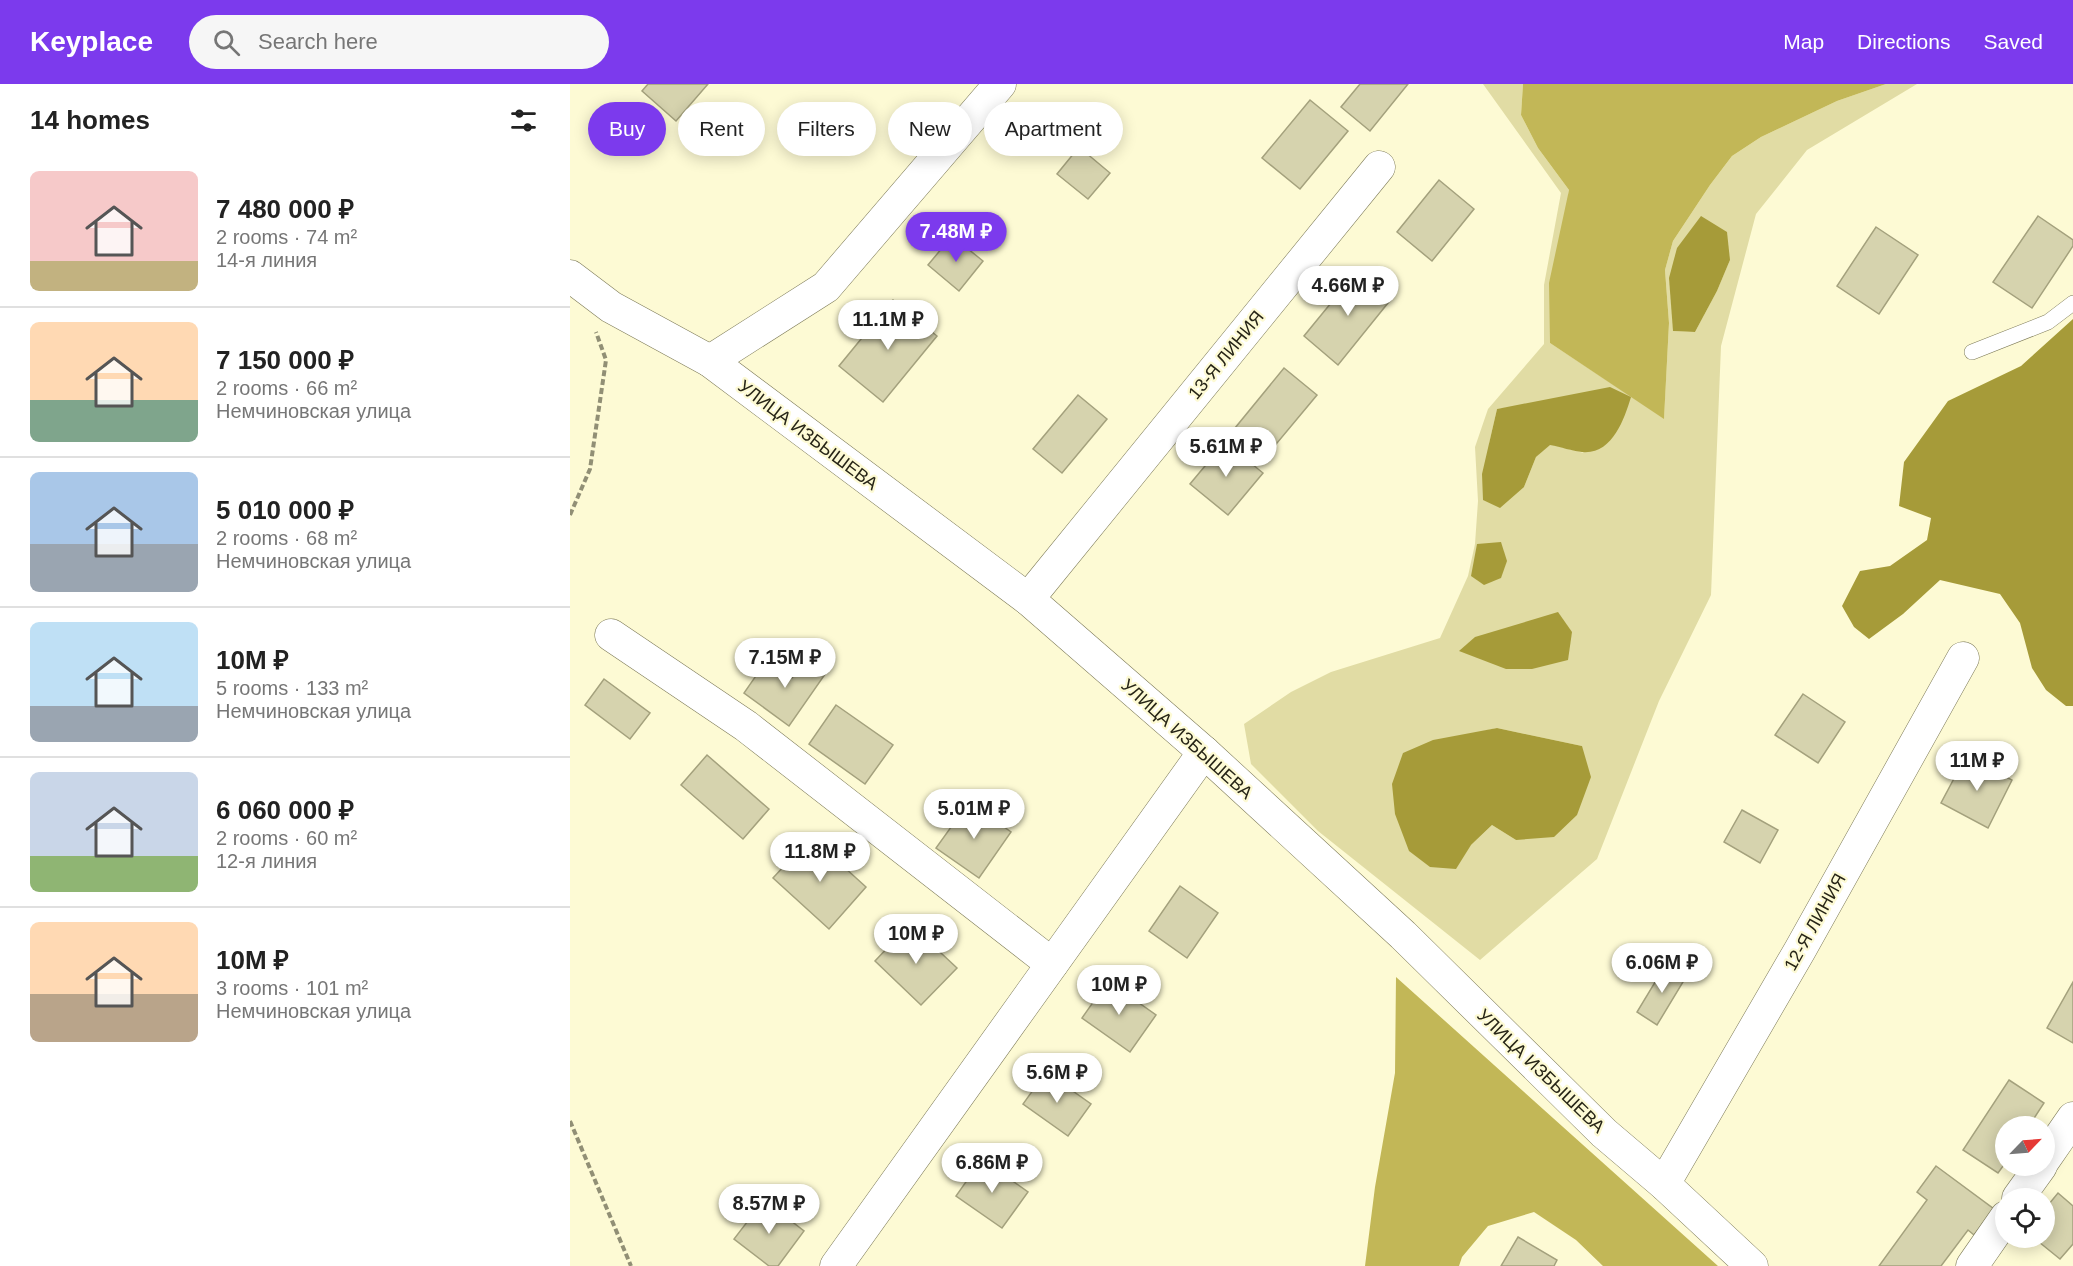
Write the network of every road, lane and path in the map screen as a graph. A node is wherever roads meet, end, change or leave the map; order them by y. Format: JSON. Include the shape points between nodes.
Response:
{"nodes":[{"id":1,"x":1000,"y":84,"type":"edge"},
{"id":2,"x":1379,"y":167,"type":"dead end"},
{"id":3,"x":570,"y":276,"type":"edge"},
{"id":4,"x":2073,"y":303,"type":"edge"},
{"id":5,"x":595,"y":327,"type":"dead end"},
{"id":6,"x":1972,"y":351,"type":"dead end"},
{"id":7,"x":710,"y":361,"type":"junction"},
{"id":8,"x":570,"y":515,"type":"edge"},
{"id":9,"x":1028,"y":599,"type":"junction"},
{"id":10,"x":611,"y":634,"type":"dead end"},
{"id":11,"x":1963,"y":658,"type":"dead end"},
{"id":12,"x":1204,"y":752,"type":"junction"},
{"id":13,"x":1052,"y":964,"type":"junction"},
{"id":14,"x":2073,"y":1118,"type":"edge"},
{"id":15,"x":570,"y":1121,"type":"edge"},
{"id":16,"x":2055,"y":1144,"type":"edge"},
{"id":17,"x":1664,"y":1184,"type":"junction"},
{"id":18,"x":1995,"y":1233,"type":"edge"},
{"id":19,"x":631,"y":1266,"type":"edge"},
{"id":20,"x":836,"y":1266,"type":"edge"},
{"id":21,"x":1752,"y":1266,"type":"edge"},
{"id":22,"x":1972,"y":1266,"type":"edge"}],
"edges":[{"from":1,"to":7,"type":"street","via":[[826,287]]},
{"from":2,"to":9,"type":"street","name":"13-Я ЛИНИЯ"},
{"from":3,"to":7,"type":"street","name":"УЛИЦА ИЗБЫШЕВА","via":[[611,307]]},
{"from":4,"to":6,"type":"lane","via":[[2048,322]]},
{"from":5,"to":8,"type":"path","via":[[606,360],[590,469]]},
{"from":7,"to":9,"type":"street","name":"УЛИЦА ИЗБЫШЕВА"},
{"from":9,"to":12,"type":"street","name":"УЛИЦА ИЗБЫШЕВА"},
{"from":10,"to":13,"type":"street","via":[[746,726]]},
{"from":11,"to":17,"type":"street","name":"12-Я ЛИНИЯ"},
{"from":12,"to":13,"type":"street"},
{"from":12,"to":17,"type":"street","name":"УЛИЦА ИЗБЫШЕВА","via":[[1403,935],[1604,1133]]},
{"from":13,"to":20,"type":"street"},
{"from":14,"to":16,"type":"street"},
{"from":15,"to":19,"type":"path"},
{"from":17,"to":21,"type":"street","name":"УЛИЦА ИЗБЫШЕВА"},
{"from":18,"to":22,"type":"street"}]}
